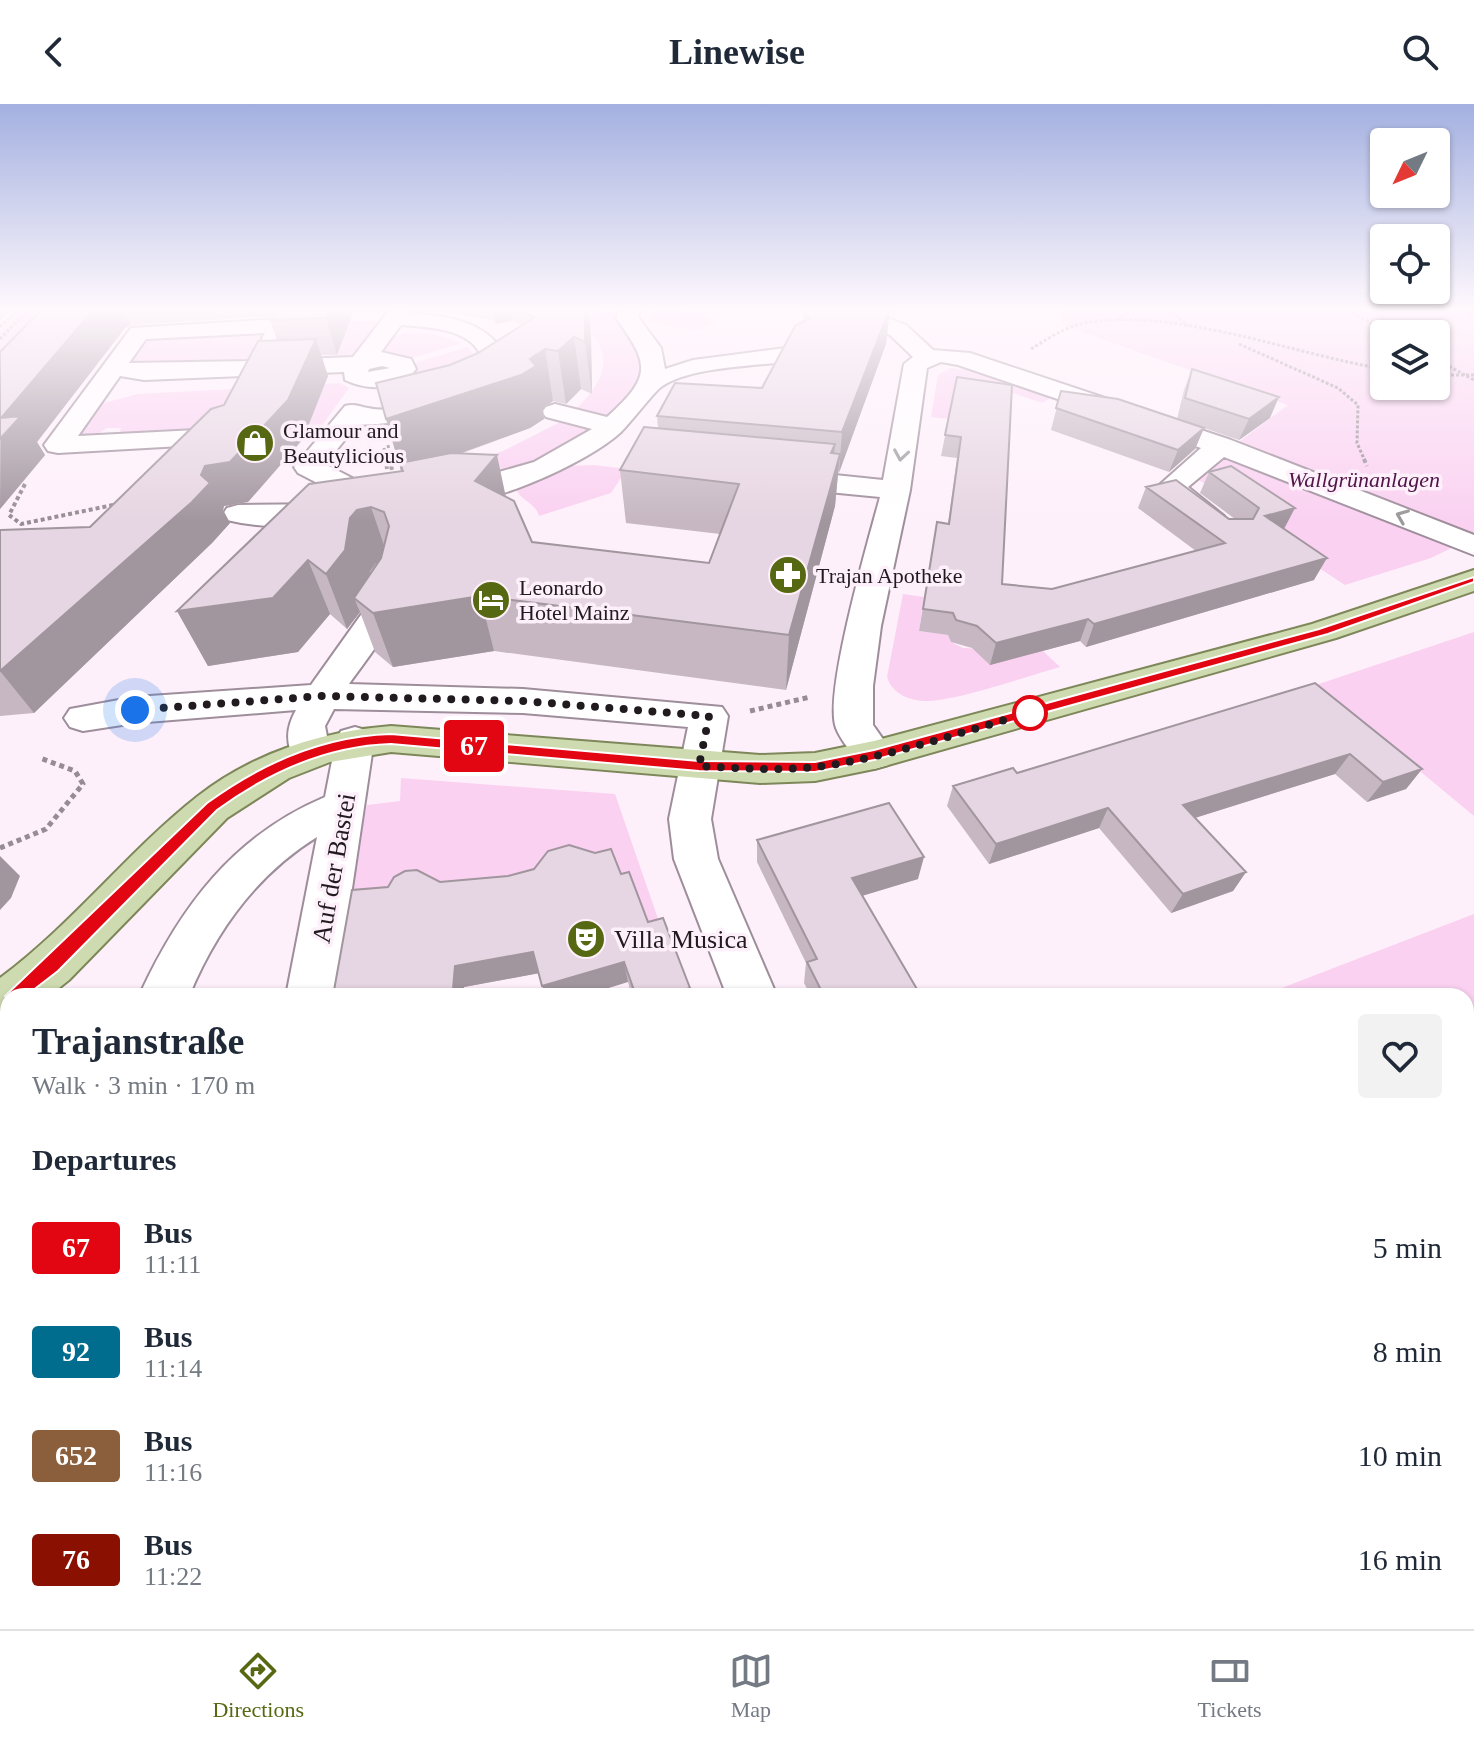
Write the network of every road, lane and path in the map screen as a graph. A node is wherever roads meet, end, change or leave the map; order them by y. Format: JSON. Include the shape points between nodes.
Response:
{"nodes":[{"id":1,"x":106,"y":379,"type":"edge"},
{"id":2,"x":228,"y":379,"type":"edge"},
{"id":3,"x":254,"y":379,"type":"edge"},
{"id":4,"x":430,"y":379,"type":"edge"},
{"id":5,"x":482,"y":379,"type":"edge"},
{"id":6,"x":646,"y":379,"type":"edge"},
{"id":7,"x":914,"y":379,"type":"edge"},
{"id":8,"x":1023,"y":379,"type":"edge"},
{"id":9,"x":1320,"y":379,"type":"edge"},
{"id":10,"x":469,"y":391,"type":"junction"},
{"id":11,"x":499,"y":398,"type":"edge"},
{"id":12,"x":92,"y":399,"type":"junction"},
{"id":13,"x":555,"y":412,"type":"dead end"},
{"id":14,"x":396,"y":414,"type":"junction"},
{"id":15,"x":603,"y":434,"type":"junction"},
{"id":16,"x":1221,"y":446,"type":"junction"},
{"id":17,"x":384,"y":447,"type":"edge"},
{"id":18,"x":392,"y":470,"type":"junction"},
{"id":19,"x":1371,"y":474,"type":"dead end"},
{"id":20,"x":745,"y":475,"type":"edge"},
{"id":21,"x":25,"y":484,"type":"dead end"},
{"id":22,"x":896,"y":490,"type":"junction"},
{"id":23,"x":369,"y":503,"type":"junction"},
{"id":24,"x":127,"y":504,"type":"edge"},
{"id":25,"x":238,"y":514,"type":"dead end"},
{"id":26,"x":1232,"y":532,"type":"edge"},
{"id":27,"x":1474,"y":546,"type":"edge"},
{"id":28,"x":388,"y":573,"type":"edge"},
{"id":29,"x":1474,"y":580,"type":"edge"},
{"id":30,"x":322,"y":696,"type":"junction"},
{"id":31,"x":812,"y":697,"type":"dead end"},
{"id":32,"x":709,"y":716,"type":"junction"},
{"id":33,"x":83,"y":718,"type":"dead end"},
{"id":34,"x":355,"y":740,"type":"junction"},
{"id":35,"x":310,"y":752,"type":"junction"},
{"id":36,"x":874,"y":755,"type":"junction"},
{"id":37,"x":40,"y":758,"type":"dead end"},
{"id":38,"x":699,"y":766,"type":"junction"},
{"id":39,"x":345,"y":805,"type":"junction"},
{"id":40,"x":0,"y":848,"type":"edge"},
{"id":41,"x":23,"y":988,"type":"edge"},
{"id":42,"x":168,"y":988,"type":"edge"},
{"id":43,"x":312,"y":988,"type":"edge"},
{"id":44,"x":749,"y":988,"type":"edge"}],
"edges":[{"from":1,"to":12,"type":"street"},
{"from":2,"to":12,"type":"street"},
{"from":3,"to":12,"type":"street","via":[[225,437],[58,445]]},
{"from":4,"to":10,"type":"street"},
{"from":5,"to":10,"type":"street"},
{"from":6,"to":15,"type":"street"},
{"from":7,"to":22,"type":"street","one_way":true},
{"from":8,"to":16,"type":"street"},
{"from":9,"to":19,"type":"path","via":[[1358,405],[1357,443]]},
{"from":10,"to":11,"type":"street"},
{"from":10,"to":14,"type":"street","via":[[442,404]]},
{"from":13,"to":15,"type":"street"},
{"from":14,"to":18,"type":"path","via":[[403,433],[387,436]]},
{"from":14,"to":23,"type":"street","via":[[351,414],[308,467]]},
{"from":15,"to":23,"type":"street","via":[[607,461],[568,460],[494,486],[412,502]]},
{"from":16,"to":26,"type":"street","via":[[1170,488]]},
{"from":27,"to":16,"type":"street","one_way":true},
{"from":17,"to":18,"type":"path","via":[[386,468]]},
{"from":18,"to":23,"type":"path","via":[[393,483]]},
{"from":20,"to":22,"type":"street"},
{"from":21,"to":24,"type":"path","via":[[9,515],[21,524]]},
{"from":22,"to":36,"type":"street","via":[[864,626],[853,721]]},
{"from":23,"to":25,"type":"street","via":[[303,516]]},
{"from":28,"to":30,"type":"street","via":[[385,605]]},
{"from":29,"to":36,"type":"main road","via":[[1324,631]]},
{"from":30,"to":32,"type":"street","via":[[523,701]]},
{"from":30,"to":33,"type":"street"},
{"from":30,"to":35,"type":"street","via":[[306,726]]},
{"from":31,"to":32,"type":"path"},
{"from":32,"to":38,"type":"street"},
{"from":34,"to":35,"type":"main road"},
{"from":34,"to":38,"type":"main road"},
{"from":34,"to":39,"type":"street","name":"Auf der Bastei"},
{"from":35,"to":41,"type":"main road","via":[[242,784],[212,807]]},
{"from":36,"to":38,"type":"main road","via":[[815,767]]},
{"from":37,"to":40,"type":"path","via":[[75,771],[83,784],[46,829]]},
{"from":38,"to":44,"type":"street","via":[[690,819],[696,859]]},
{"from":39,"to":42,"type":"street","via":[[307,819],[273,842],[241,874],[197,928]]},
{"from":39,"to":43,"type":"street","name":"Auf der Bastei"}]}
